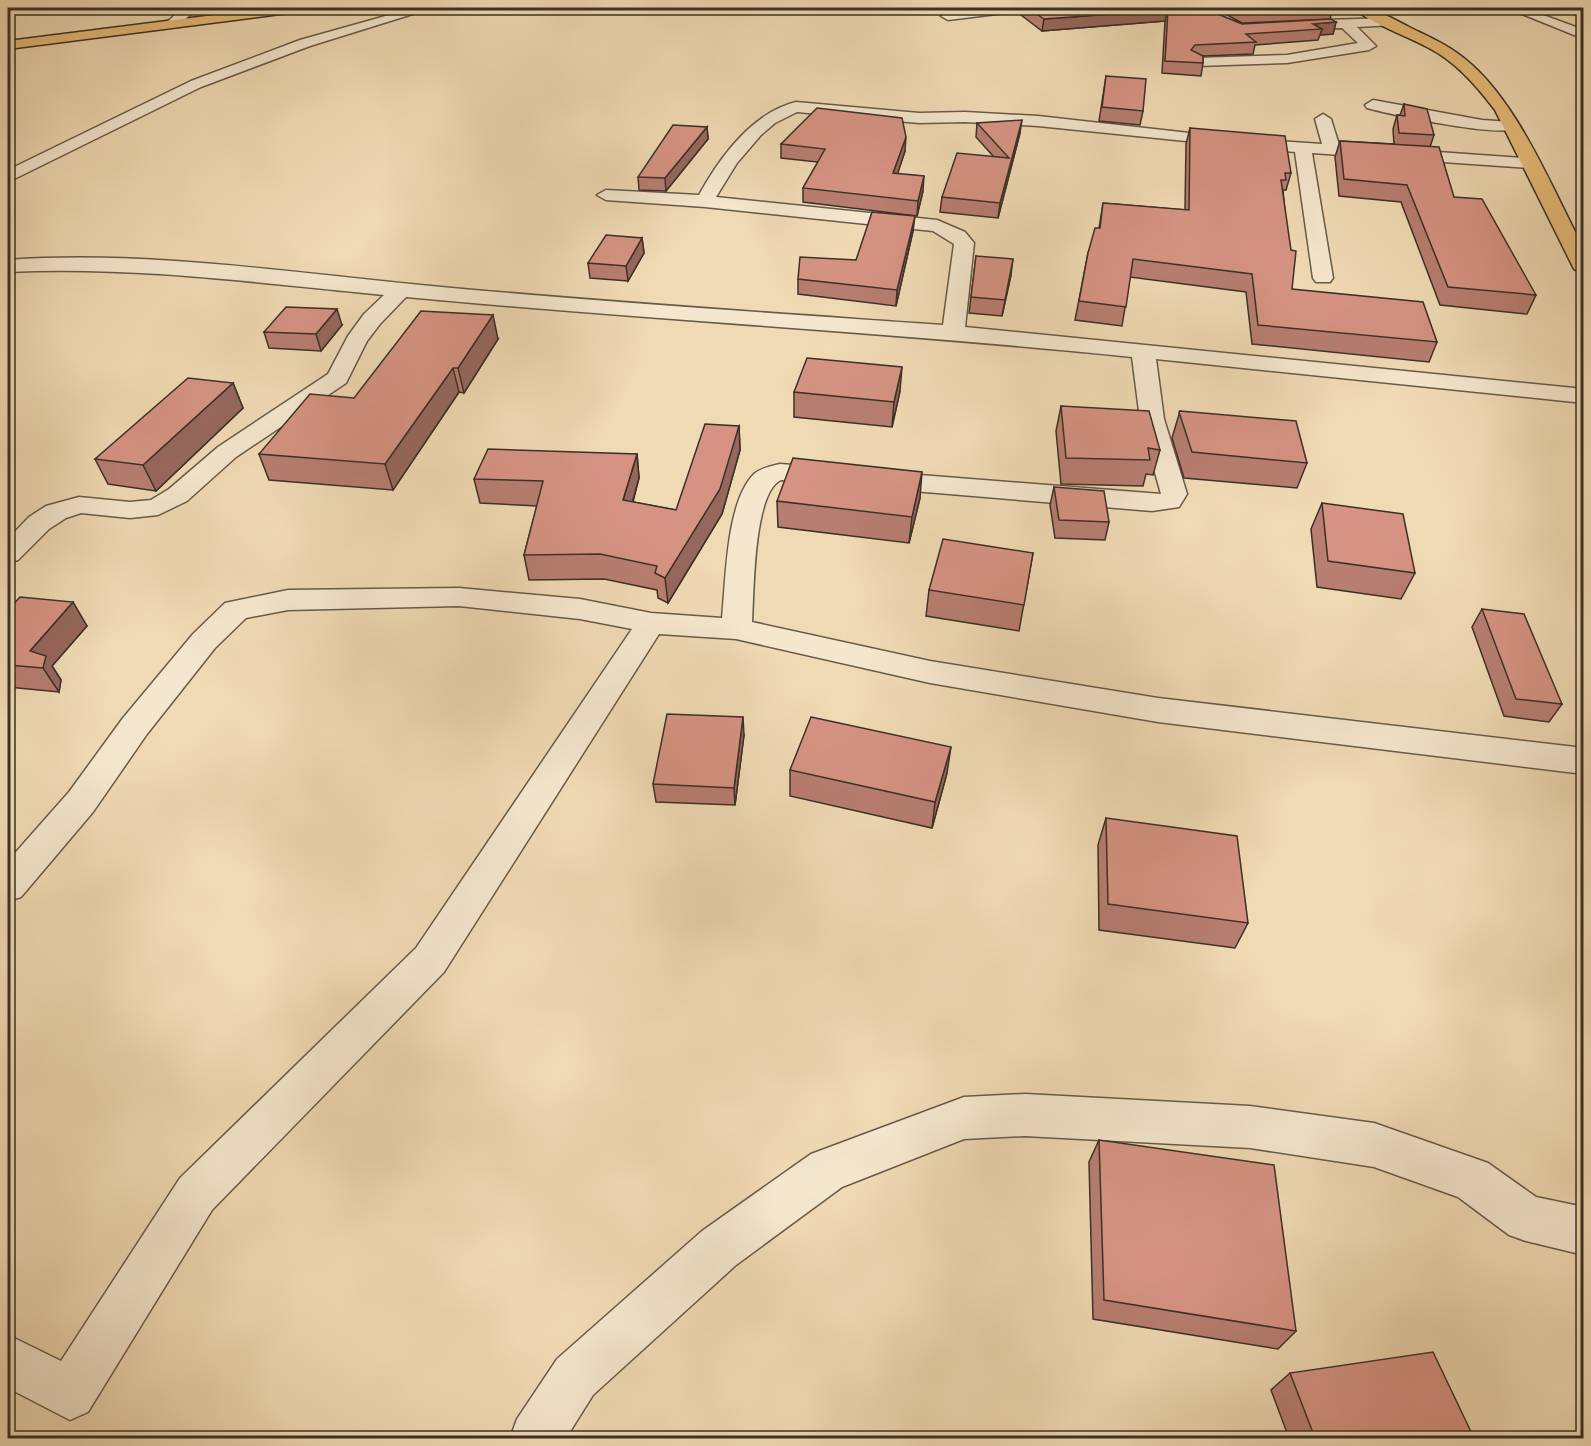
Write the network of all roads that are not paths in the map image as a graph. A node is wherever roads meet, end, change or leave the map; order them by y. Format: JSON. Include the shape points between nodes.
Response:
{"nodes":[{"id":1,"x":183,"y":8,"type":"edge"},
{"id":2,"x":296,"y":8,"type":"edge"},
{"id":3,"x":426,"y":8,"type":"edge"},
{"id":4,"x":1013,"y":8,"type":"edge"},
{"id":5,"x":1360,"y":8,"type":"edge"},
{"id":6,"x":1513,"y":8,"type":"edge"},
{"id":7,"x":948,"y":16,"type":"dead end"},
{"id":8,"x":1546,"y":20,"type":"junction"},
{"id":9,"x":1390,"y":22,"type":"junction"},
{"id":10,"x":173,"y":23,"type":"junction"},
{"id":11,"x":1346,"y":24,"type":"junction"},
{"id":12,"x":1584,"y":24,"type":"edge"},
{"id":13,"x":1280,"y":26,"type":"edge"},
{"id":14,"x":1584,"y":35,"type":"edge"},
{"id":15,"x":8,"y":45,"type":"edge"},
{"id":16,"x":1197,"y":62,"type":"edge"},
{"id":17,"x":1373,"y":105,"type":"dead end"},
{"id":18,"x":1323,"y":119,"type":"dead end"},
{"id":19,"x":1511,"y":127,"type":"junction"},
{"id":20,"x":1303,"y":149,"type":"junction"},
{"id":21,"x":1332,"y":151,"type":"junction"},
{"id":22,"x":1530,"y":163,"type":"junction"},
{"id":23,"x":8,"y":177,"type":"edge"},
{"id":24,"x":606,"y":195,"type":"dead end"},
{"id":25,"x":705,"y":201,"type":"junction"},
{"id":26,"x":8,"y":266,"type":"edge"},
{"id":27,"x":1584,"y":268,"type":"edge"},
{"id":28,"x":1323,"y":278,"type":"dead end"},
{"id":29,"x":400,"y":291,"type":"junction"},
{"id":30,"x":953,"y":332,"type":"junction"},
{"id":31,"x":1143,"y":351,"type":"junction"},
{"id":32,"x":1584,"y":396,"type":"edge"},
{"id":33,"x":8,"y":554,"type":"edge"},
{"id":34,"x":651,"y":623,"type":"junction"},
{"id":35,"x":736,"y":628,"type":"junction"},
{"id":36,"x":1584,"y":761,"type":"edge"},
{"id":37,"x":8,"y":886,"type":"edge"},
{"id":38,"x":1584,"y":1231,"type":"edge"},
{"id":39,"x":8,"y":1360,"type":"edge"},
{"id":40,"x":536,"y":1438,"type":"edge"}],
"edges":[{"from":1,"to":10,"type":"street","via":[[184,14]]},
{"from":2,"to":10,"type":"main road"},
{"from":3,"to":23,"type":"street","via":[[316,40],[196,84]]},
{"from":4,"to":7,"type":"street"},
{"from":5,"to":9,"type":"main road"},
{"from":6,"to":8,"type":"street"},
{"from":8,"to":12,"type":"street"},
{"from":8,"to":14,"type":"street"},
{"from":9,"to":11,"type":"street"},
{"from":9,"to":19,"type":"main road","via":[[1467,67],[1502,109]]},
{"from":10,"to":15,"type":"main road"},
{"from":11,"to":13,"type":"street"},
{"from":11,"to":16,"type":"street","via":[[1369,46],[1287,59]]},
{"from":17,"to":19,"type":"street"},
{"from":18,"to":21,"type":"street"},
{"from":19,"to":22,"type":"main road"},
{"from":20,"to":21,"type":"street"},
{"from":20,"to":25,"type":"street","via":[[1028,120],[919,118],[796,107],[780,112],[755,133],[716,176]]},
{"from":20,"to":28,"type":"street"},
{"from":21,"to":22,"type":"street"},
{"from":22,"to":27,"type":"main road"},
{"from":24,"to":25,"type":"street"},
{"from":25,"to":30,"type":"street","via":[[948,230],[964,243]]},
{"from":26,"to":29,"type":"street","via":[[70,263],[170,268]]},
{"from":29,"to":30,"type":"street"},
{"from":29,"to":33,"type":"street","via":[[367,326],[338,378],[226,452],[178,495],[158,507],[130,510],[78,505],[56,512]]},
{"from":30,"to":31,"type":"street"},
{"from":31,"to":32,"type":"street"},
{"from":31,"to":35,"type":"street","via":[[1152,419],[1174,494],[1170,501],[1152,503],[780,472],[761,483],[752,507]]},
{"from":34,"to":35,"type":"street"},
{"from":34,"to":37,"type":"street","via":[[580,609],[459,597],[288,600],[236,610],[204,641],[135,726],[81,802]]},
{"from":34,"to":39,"type":"street","via":[[430,960],[196,1194],[70,1394]]},
{"from":35,"to":36,"type":"street","via":[[930,672],[1158,710]]},
{"from":38,"to":40,"type":"street","via":[[1526,1218],[1472,1179],[1374,1144],[1250,1127],[1025,1114],[964,1118],[827,1170],[719,1248],[575,1377]]}]}
